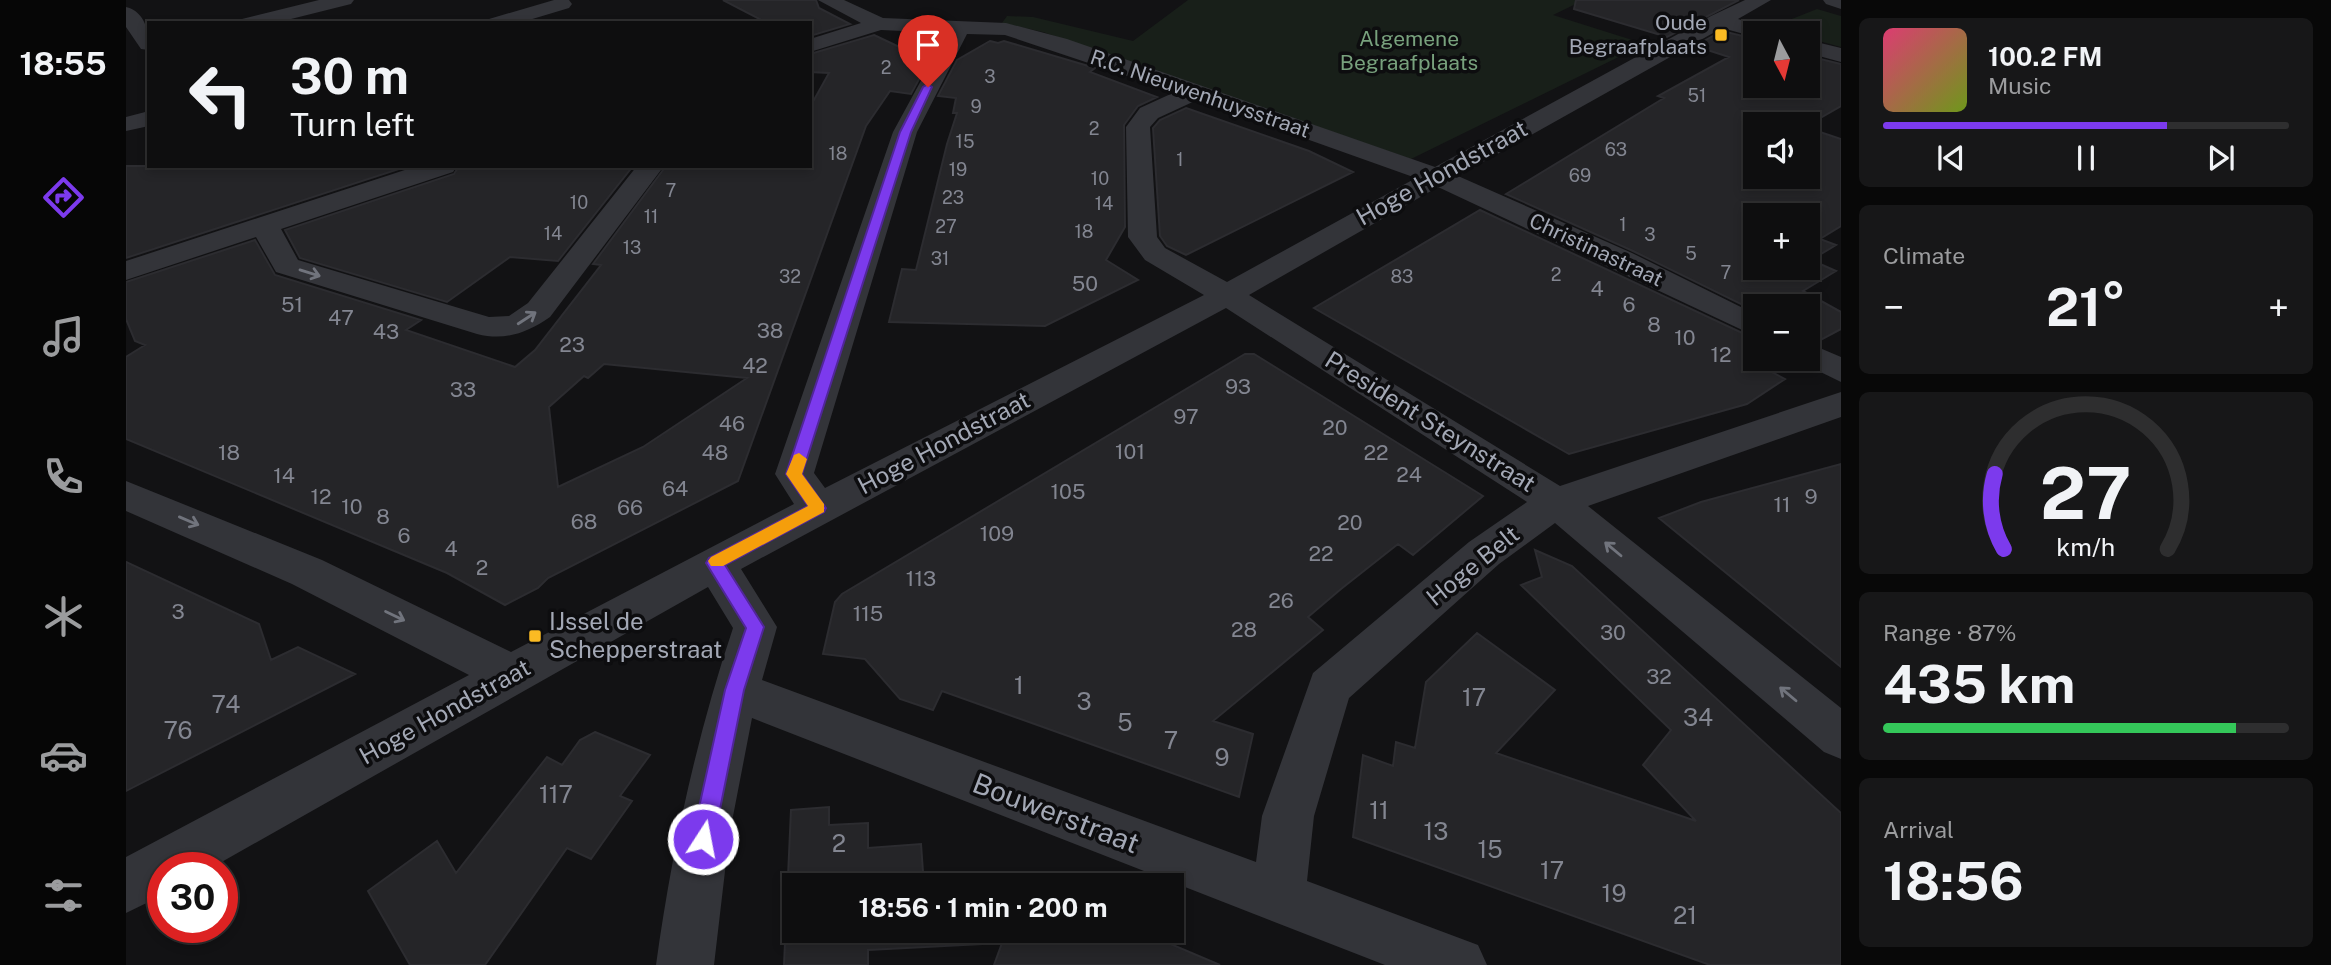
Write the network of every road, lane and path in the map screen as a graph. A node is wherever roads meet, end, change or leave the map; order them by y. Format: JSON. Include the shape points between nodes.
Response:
{"nodes":[{"id":1,"x":344,"y":0,"type":"edge"},
{"id":2,"x":828,"y":0,"type":"edge"},
{"id":3,"x":1761,"y":0,"type":"edge"},
{"id":4,"x":1833,"y":0,"type":"edge"},
{"id":5,"x":559,"y":2,"type":"edge"},
{"id":6,"x":1841,"y":4,"type":"edge"},
{"id":7,"x":126,"y":13,"type":"edge"},
{"id":8,"x":1718,"y":20,"type":"junction"},
{"id":9,"x":258,"y":21,"type":"edge"},
{"id":10,"x":501,"y":21,"type":"edge"},
{"id":11,"x":879,"y":24,"type":"junction"},
{"id":12,"x":961,"y":26,"type":"junction"},
{"id":13,"x":1743,"y":27,"type":"edge"},
{"id":14,"x":147,"y":43,"type":"edge"},
{"id":15,"x":812,"y":45,"type":"edge"},
{"id":16,"x":147,"y":47,"type":"edge"},
{"id":17,"x":1820,"y":49,"type":"edge"},
{"id":18,"x":126,"y":52,"type":"edge"},
{"id":19,"x":1841,"y":55,"type":"edge"},
{"id":20,"x":1193,"y":93,"type":"junction"},
{"id":21,"x":147,"y":119,"type":"edge"},
{"id":22,"x":126,"y":124,"type":"edge"},
{"id":23,"x":438,"y":168,"type":"edge"},
{"id":24,"x":649,"y":168,"type":"edge"},
{"id":25,"x":1436,"y":176,"type":"junction"},
{"id":26,"x":265,"y":227,"type":"junction"},
{"id":27,"x":126,"y":271,"type":"edge"},
{"id":28,"x":1227,"y":295,"type":"junction"},
{"id":29,"x":1743,"y":320,"type":"edge"},
{"id":30,"x":1820,"y":360,"type":"edge"},
{"id":31,"x":1841,"y":371,"type":"edge"},
{"id":32,"x":1841,"y":404,"type":"edge"},
{"id":33,"x":126,"y":495,"type":"edge"},
{"id":34,"x":1556,"y":502,"type":"junction"},
{"id":35,"x":818,"y":508,"type":"junction"},
{"id":36,"x":715,"y":563,"type":"junction"},
{"id":37,"x":513,"y":675,"type":"junction"},
{"id":38,"x":734,"y":690,"type":"junction"},
{"id":39,"x":1841,"y":737,"type":"edge"},
{"id":40,"x":126,"y":886,"type":"edge"},
{"id":41,"x":1278,"y":898,"type":"junction"},
{"id":42,"x":685,"y":965,"type":"edge"},
{"id":43,"x":1458,"y":965,"type":"edge"}],
"edges":[{"from":1,"to":9,"type":"street"},
{"from":2,"to":11,"type":"street"},
{"from":3,"to":8,"type":"street","name":"Hoge Hondstraat"},
{"from":4,"to":6,"type":"street"},
{"from":5,"to":10,"type":"street"},
{"from":7,"to":14,"type":"street"},
{"from":8,"to":13,"type":"street"},
{"from":8,"to":25,"type":"street","name":"Hoge Hondstraat"},
{"from":11,"to":12,"type":"street","name":"R.C. Nieuwenhuysstraat"},
{"from":11,"to":15,"type":"street"},
{"from":12,"to":20,"type":"street","name":"R.C. Nieuwenhuysstraat","via":[[1006,29],[1059,44]]},
{"from":12,"to":35,"type":"street","via":[[905,132],[794,474]]},
{"from":16,"to":18,"type":"street"},
{"from":17,"to":19,"type":"street"},
{"from":20,"to":25,"type":"street","name":"R.C. Nieuwenhuysstraat"},
{"from":20,"to":28,"type":"street","name":"President Steynstraat","via":[[1149,113],[1138,127],[1143,237],[1155,254]]},
{"from":21,"to":22,"type":"street"},
{"from":23,"to":26,"type":"street"},
{"from":26,"to":24,"type":"street","one_way":true,"via":[[287,266],[488,327],[517,325],[539,310]]},
{"from":25,"to":28,"type":"street","name":"Hoge Hondstraat"},
{"from":25,"to":29,"type":"street","name":"Christinastraat"},
{"from":26,"to":27,"type":"street"},
{"from":28,"to":34,"type":"street","name":"President Steynstraat"},
{"from":28,"to":35,"type":"street","name":"Hoge Hondstraat"},
{"from":30,"to":31,"type":"street"},
{"from":32,"to":34,"type":"street","name":"Hoge Belt"},
{"from":33,"to":37,"type":"street","one_way":true,"via":[[307,572]]},
{"from":39,"to":34,"type":"street","name":"President Steynstraat","one_way":true},
{"from":34,"to":41,"type":"street","name":"Hoge Belt","via":[[1484,552],[1329,687],[1288,816]]},
{"from":35,"to":36,"type":"street","name":"Hoge Hondstraat"},
{"from":36,"to":37,"type":"street","name":"Hoge Hondstraat"},
{"from":36,"to":38,"type":"street","via":[[755,627]]},
{"from":37,"to":40,"type":"street","name":"Hoge Hondstraat"},
{"from":38,"to":41,"type":"street","name":"Bouwerstraat"},
{"from":38,"to":42,"type":"street","via":[[693,892]]},
{"from":41,"to":43,"type":"street","name":"Bouwerstraat"}]}
